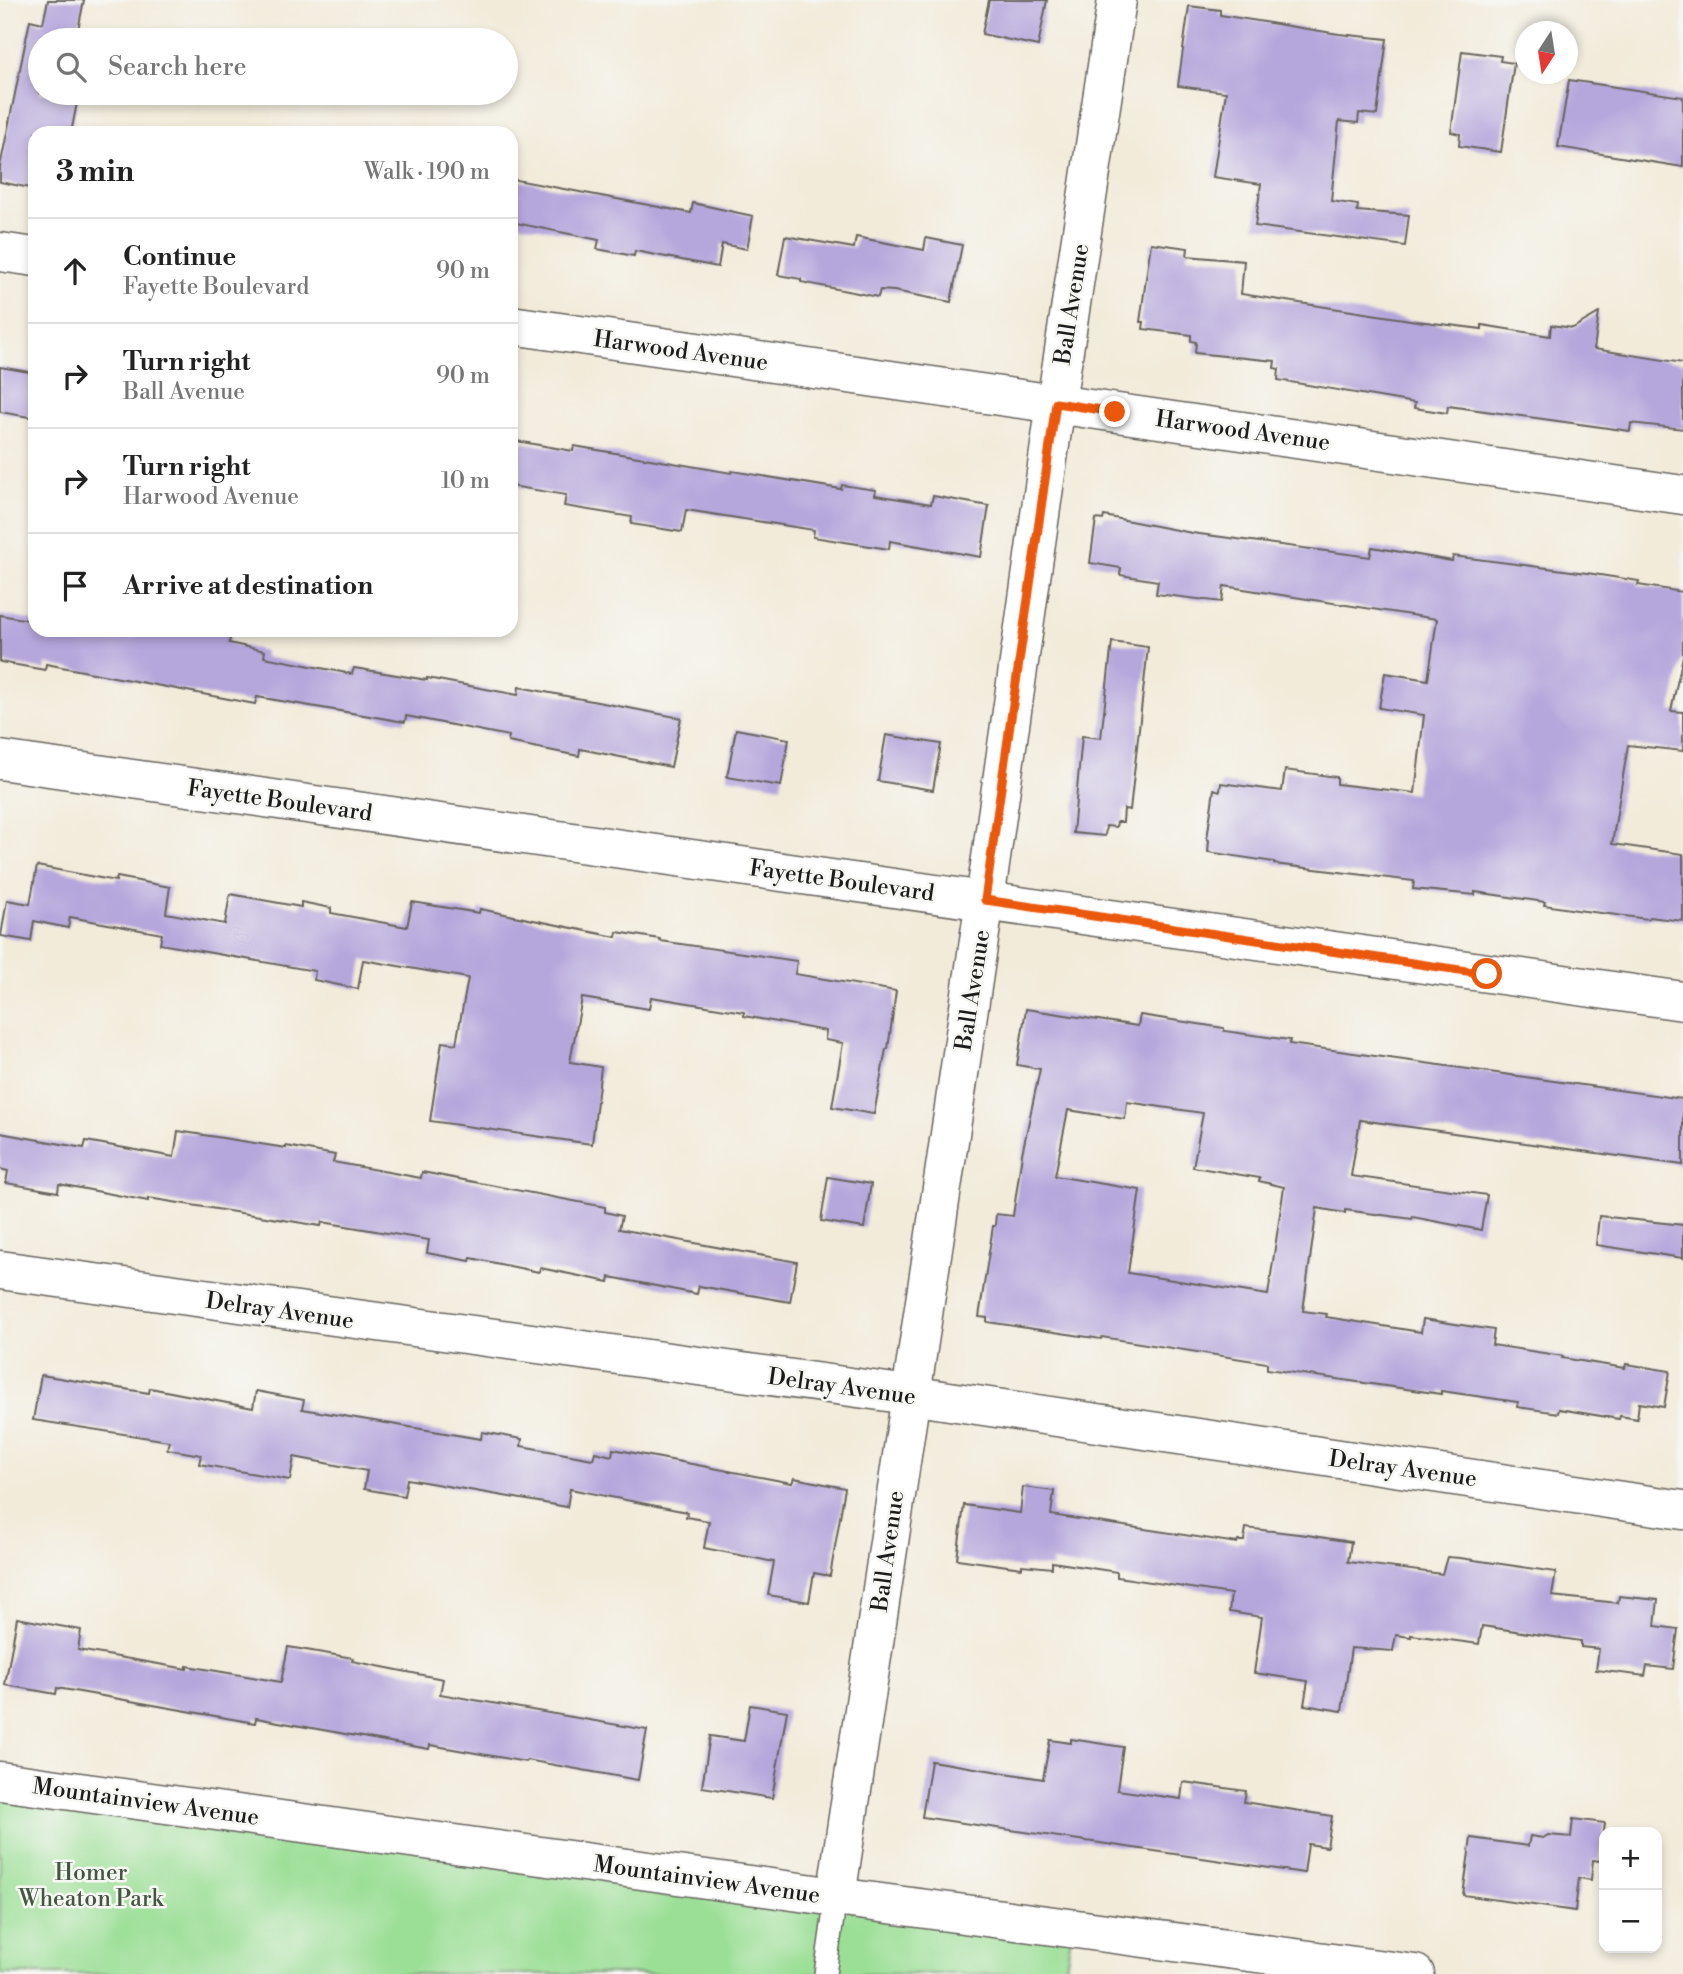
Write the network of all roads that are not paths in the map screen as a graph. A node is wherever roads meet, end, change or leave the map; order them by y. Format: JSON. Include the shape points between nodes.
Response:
{"nodes":[{"id":1,"x":1117,"y":0,"type":"edge"},
{"id":2,"x":0,"y":252,"type":"edge"},
{"id":3,"x":28,"y":256,"type":"edge"},
{"id":4,"x":518,"y":326,"type":"edge"},
{"id":5,"x":1056,"y":403,"type":"junction"},
{"id":6,"x":1683,"y":495,"type":"edge"},
{"id":7,"x":0,"y":760,"type":"edge"},
{"id":8,"x":985,"y":900,"type":"junction"},
{"id":9,"x":1683,"y":1001,"type":"edge"},
{"id":10,"x":0,"y":1270,"type":"edge"},
{"id":11,"x":909,"y":1395,"type":"junction"},
{"id":12,"x":1683,"y":1510,"type":"edge"},
{"id":13,"x":0,"y":1781,"type":"edge"},
{"id":14,"x":836,"y":1897,"type":"junction"},
{"id":15,"x":825,"y":1974,"type":"edge"},
{"id":16,"x":1415,"y":1974,"type":"edge"}],
"edges":[{"from":1,"to":5,"type":"street","name":"Ball Avenue"},
{"from":2,"to":3,"type":"street"},
{"from":4,"to":5,"type":"street","name":"Harwood Avenue"},
{"from":5,"to":6,"type":"street","name":"Harwood Avenue"},
{"from":5,"to":8,"type":"street","name":"Ball Avenue"},
{"from":7,"to":8,"type":"street","name":"Fayette Boulevard"},
{"from":8,"to":9,"type":"street","name":"Fayette Boulevard"},
{"from":8,"to":11,"type":"street","name":"Ball Avenue"},
{"from":10,"to":11,"type":"street","name":"Delray Avenue"},
{"from":11,"to":12,"type":"street","name":"Delray Avenue"},
{"from":11,"to":14,"type":"street","name":"Ball Avenue"},
{"from":13,"to":14,"type":"street","name":"Mountainview Avenue"},
{"from":14,"to":15,"type":"lane"},
{"from":14,"to":16,"type":"street","name":"Mountainview Avenue"}]}
